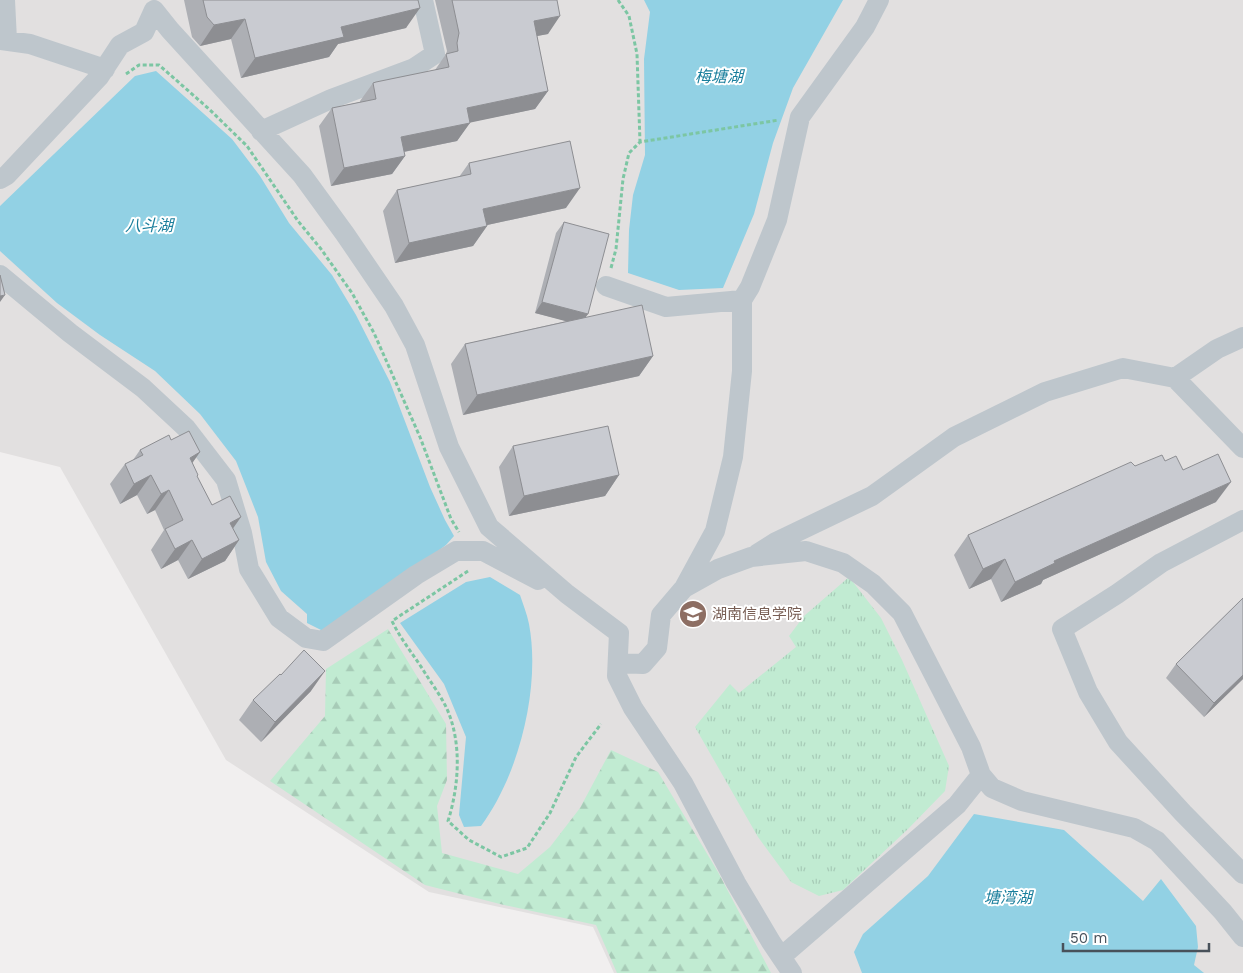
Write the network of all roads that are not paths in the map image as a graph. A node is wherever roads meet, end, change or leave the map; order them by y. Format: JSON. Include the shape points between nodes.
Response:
{"nodes":[{"id":1,"x":5,"y":0,"type":"edge"},
{"id":2,"x":423,"y":0,"type":"edge"},
{"id":3,"x":879,"y":0,"type":"edge"},
{"id":4,"x":154,"y":5,"type":"edge"},
{"id":5,"x":4,"y":40,"type":"edge"},
{"id":6,"x":104,"y":69,"type":"junction"},
{"id":7,"x":261,"y":131,"type":"junction"},
{"id":8,"x":0,"y":180,"type":"edge"},
{"id":9,"x":0,"y":275,"type":"edge"},
{"id":10,"x":606,"y":286,"type":"road end"},
{"id":11,"x":742,"y":300,"type":"junction"},
{"id":12,"x":1243,"y":337,"type":"edge"},
{"id":13,"x":1175,"y":378,"type":"junction"},
{"id":14,"x":1243,"y":448,"type":"edge"},
{"id":15,"x":1243,"y":520,"type":"edge"},
{"id":16,"x":751,"y":558,"type":"junction"},
{"id":17,"x":684,"y":588,"type":"junction"},
{"id":18,"x":567,"y":594,"type":"junction"},
{"id":19,"x":618,"y":663,"type":"junction"},
{"id":20,"x":981,"y":775,"type":"junction"},
{"id":21,"x":1243,"y":874,"type":"edge"},
{"id":22,"x":1243,"y":937,"type":"edge"},
{"id":23,"x":786,"y":965,"type":"edge"}],
"edges":[{"from":1,"to":5,"type":"lane"},
{"from":2,"to":7,"type":"lane","via":[[435,54],[414,68],[331,99]]},
{"from":3,"to":11,"type":"lane","via":[[865,27],[800,117],[777,220]]},
{"from":4,"to":6,"type":"lane","via":[[144,32],[120,45]]},
{"from":4,"to":7,"type":"lane","via":[[170,30]]},
{"from":5,"to":6,"type":"lane","via":[[30,44]]},
{"from":6,"to":8,"type":"lane","via":[[60,120]]},
{"from":7,"to":18,"type":"lane","via":[[302,176],[394,306],[415,345],[450,447],[489,527]]},
{"from":9,"to":18,"type":"lane","via":[[142,388],[186,428],[226,480],[249,569],[279,618],[306,638],[323,641],[456,551],[483,551]]},
{"from":10,"to":11,"type":"lane","via":[[666,306]]},
{"from":11,"to":17,"type":"lane","via":[[742,371],[733,457],[715,531]]},
{"from":12,"to":13,"type":"lane","via":[[1216,349]]},
{"from":13,"to":14,"type":"lane"},
{"from":13,"to":16,"type":"lane","via":[[1123,368],[1045,392],[954,437],[872,496],[776,542]]},
{"from":15,"to":21,"type":"lane","via":[[1161,563],[1062,629],[1088,692],[1118,742]]},
{"from":16,"to":17,"type":"lane","via":[[718,569]]},
{"from":16,"to":20,"type":"lane","via":[[806,551],[843,563],[873,584],[902,612],[971,747]]},
{"from":17,"to":19,"type":"lane","via":[[662,615],[657,648],[643,664]]},
{"from":18,"to":19,"type":"lane","via":[[619,633]]},
{"from":19,"to":23,"type":"lane","via":[[617,676],[633,708],[683,783],[736,883]]},
{"from":20,"to":22,"type":"lane","via":[[992,788],[1022,801],[1134,828],[1157,841]]},
{"from":20,"to":23,"type":"lane","via":[[957,805]]}]}
